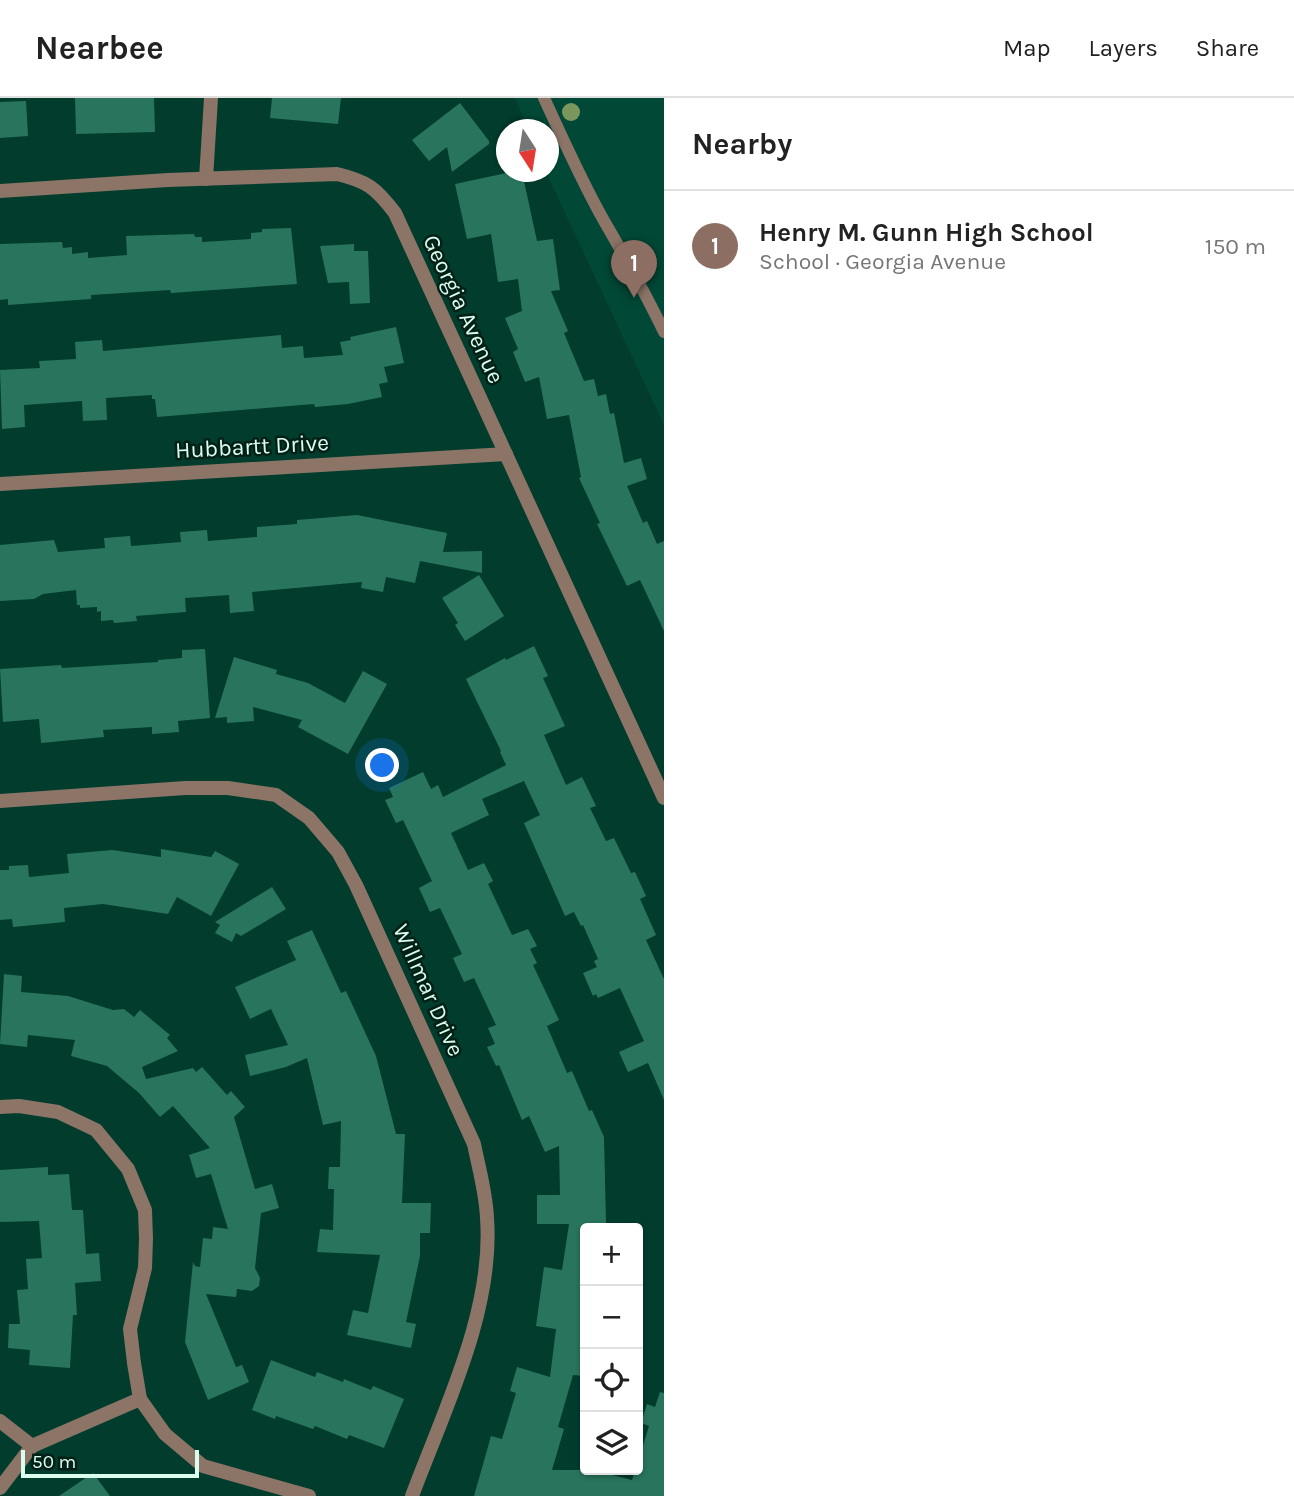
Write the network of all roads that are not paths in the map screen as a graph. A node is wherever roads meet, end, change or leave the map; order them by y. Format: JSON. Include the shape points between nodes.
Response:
{"nodes":[{"id":1,"x":211,"y":98,"type":"edge"},
{"id":2,"x":544,"y":98,"type":"edge"},
{"id":3,"x":206,"y":179,"type":"junction"},
{"id":4,"x":0,"y":191,"type":"edge"},
{"id":5,"x":664,"y":332,"type":"edge"},
{"id":6,"x":506,"y":454,"type":"junction"},
{"id":7,"x":0,"y":484,"type":"edge"},
{"id":8,"x":664,"y":798,"type":"edge"},
{"id":9,"x":0,"y":801,"type":"edge"},
{"id":10,"x":0,"y":1107,"type":"edge"},
{"id":11,"x":140,"y":1399,"type":"junction"},
{"id":12,"x":0,"y":1421,"type":"edge"},
{"id":13,"x":32,"y":1446,"type":"junction"},
{"id":14,"x":0,"y":1488,"type":"edge"},
{"id":15,"x":309,"y":1496,"type":"edge"},
{"id":16,"x":412,"y":1496,"type":"edge"}],
"edges":[{"from":1,"to":3,"type":"street"},
{"from":2,"to":5,"type":"lane"},
{"from":3,"to":4,"type":"street","name":"Georgia Avenue"},
{"from":3,"to":6,"type":"street","name":"Georgia Avenue","via":[[337,174],[362,180],[380,193],[395,213]]},
{"from":6,"to":7,"type":"street","name":"Hubbartt Drive"},
{"from":6,"to":8,"type":"street","name":"Georgia Avenue"},
{"from":9,"to":16,"type":"street","name":"Willmar Drive","via":[[185,788],[276,795],[309,818],[338,852],[474,1144],[488,1219],[486,1274],[475,1326]]},
{"from":10,"to":11,"type":"street","via":[[58,1112],[96,1130],[128,1169],[145,1210],[145,1268],[130,1329]]},
{"from":11,"to":13,"type":"street"},
{"from":11,"to":15,"type":"street","via":[[164,1434],[203,1466]]},
{"from":12,"to":13,"type":"street"},
{"from":13,"to":14,"type":"street"}]}
